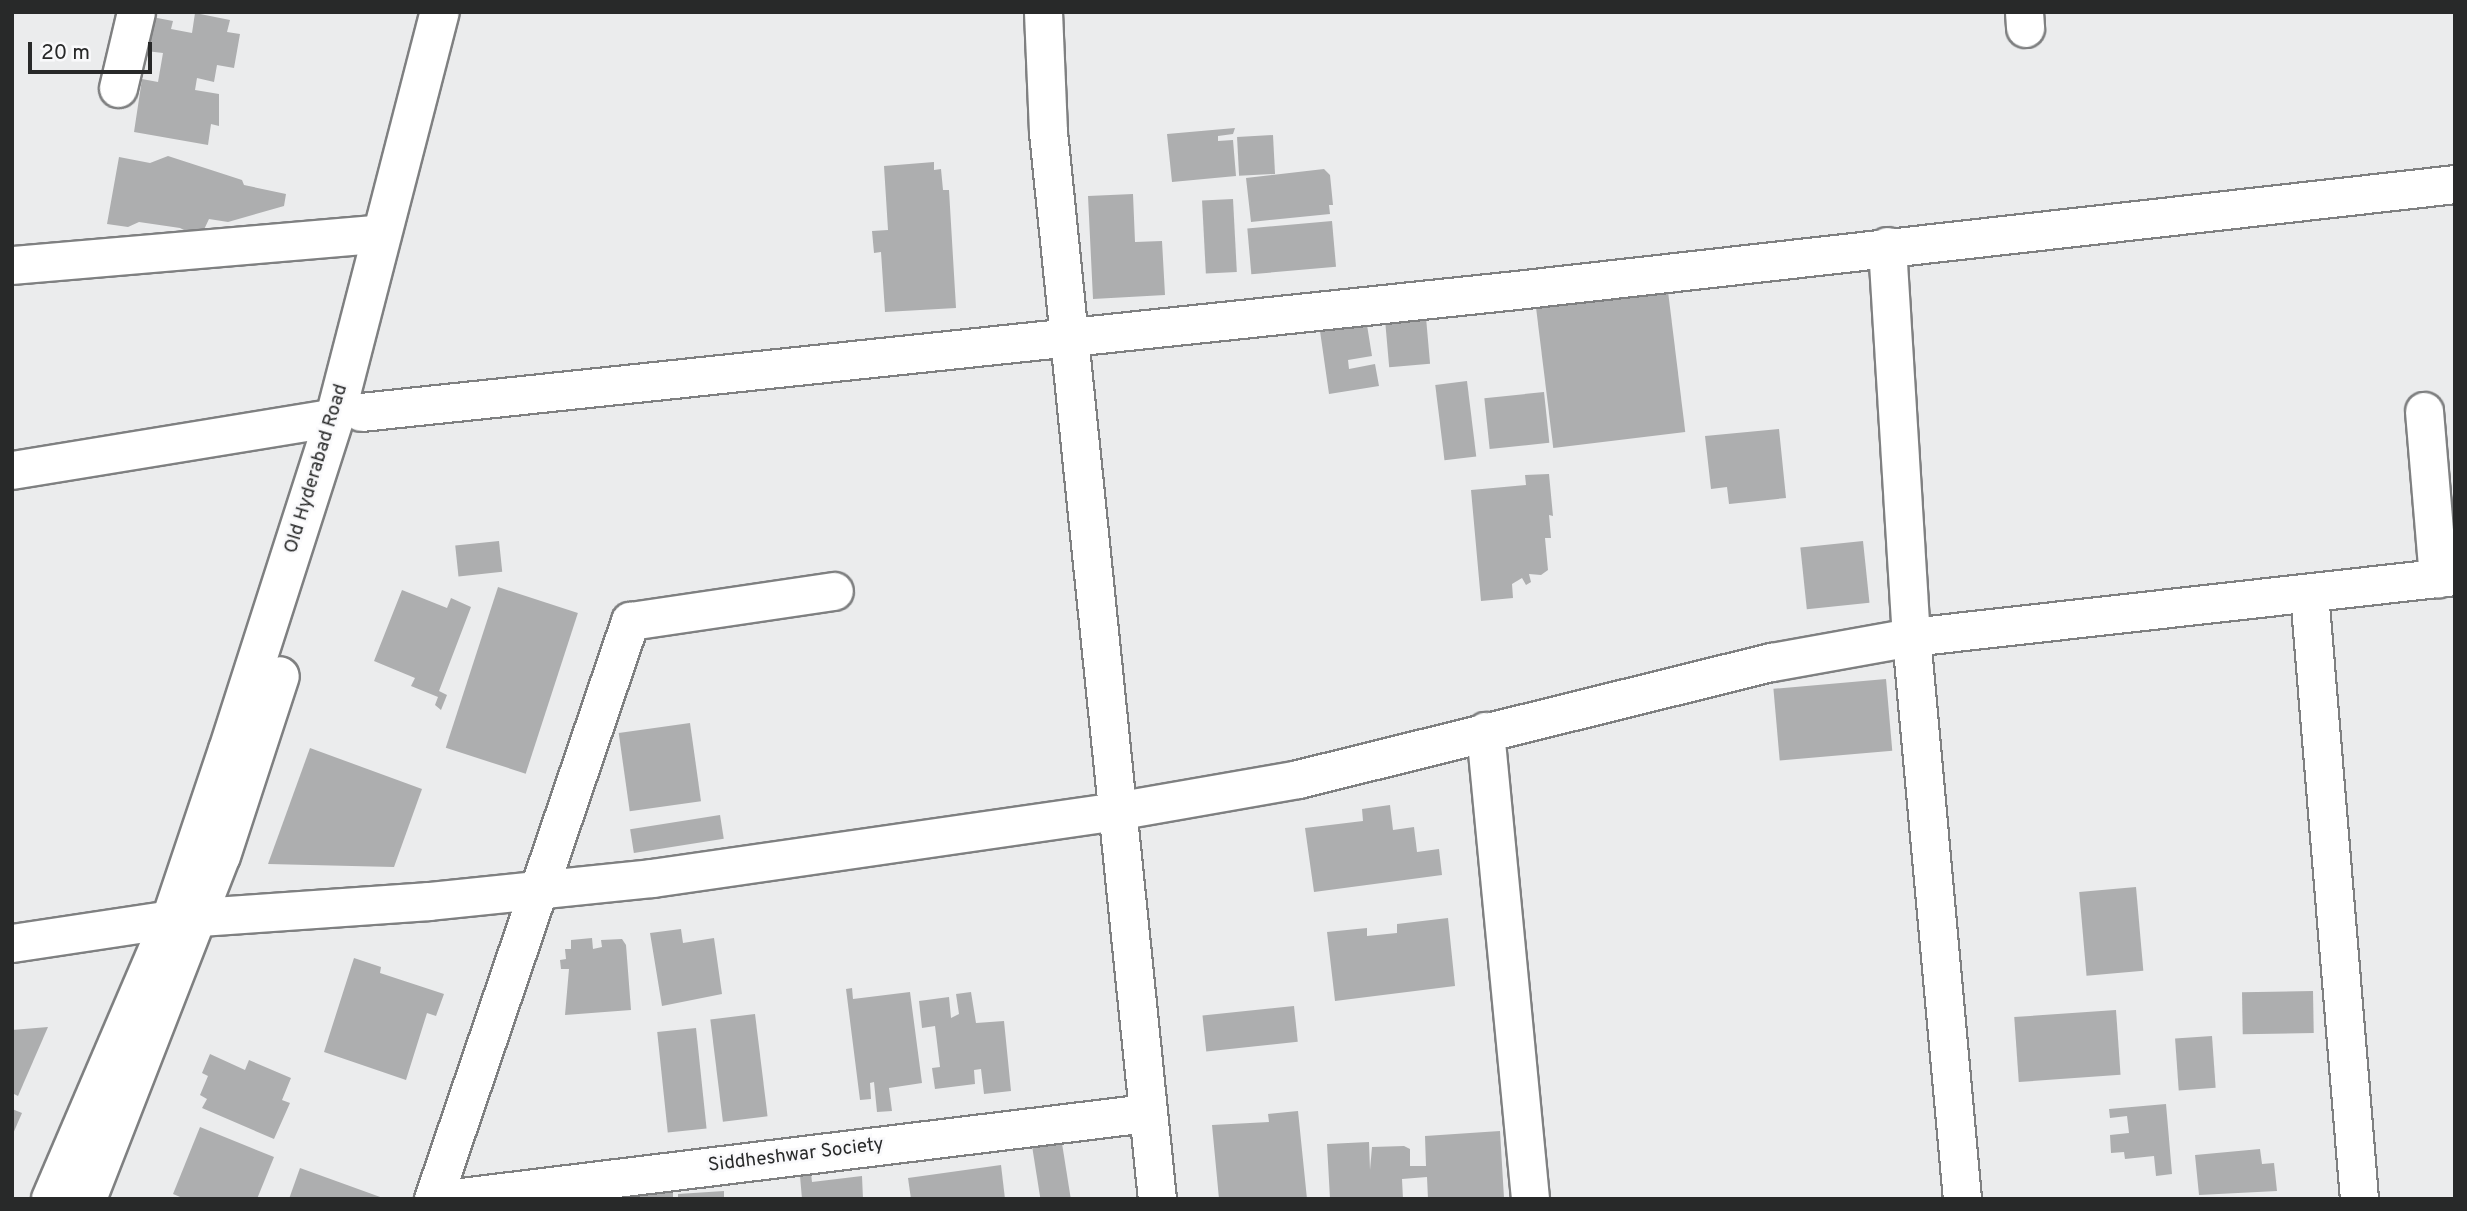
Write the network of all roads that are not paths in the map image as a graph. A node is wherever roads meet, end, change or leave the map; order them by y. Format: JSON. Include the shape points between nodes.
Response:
{"nodes":[{"id":1,"x":136,"y":12,"type":"edge"},
{"id":2,"x":440,"y":12,"type":"edge"},
{"id":3,"x":466,"y":12,"type":"edge"},
{"id":4,"x":1043,"y":12,"type":"edge"},
{"id":5,"x":118,"y":88,"type":"dead end"},
{"id":6,"x":2455,"y":184,"type":"edge"},
{"id":7,"x":383,"y":233,"type":"junction"},
{"id":8,"x":1887,"y":246,"type":"junction"},
{"id":9,"x":12,"y":265,"type":"edge"},
{"id":10,"x":1072,"y":337,"type":"junction"},
{"id":11,"x":2424,"y":411,"type":"dead end"},
{"id":12,"x":348,"y":414,"type":"junction"},
{"id":13,"x":12,"y":470,"type":"edge"},
{"id":14,"x":2446,"y":577,"type":"edge"},
{"id":15,"x":834,"y":591,"type":"dead end"},
{"id":16,"x":2309,"y":593,"type":"junction"},
{"id":17,"x":1911,"y":637,"type":"junction"},
{"id":18,"x":1485,"y":731,"type":"junction"},
{"id":19,"x":1121,"y":810,"type":"junction"},
{"id":20,"x":538,"y":891,"type":"junction"},
{"id":21,"x":184,"y":918,"type":"junction"},
{"id":22,"x":12,"y":943,"type":"edge"},
{"id":23,"x":1146,"y":1113,"type":"junction"},
{"id":24,"x":51,"y":1199,"type":"edge"},
{"id":25,"x":87,"y":1199,"type":"edge"},
{"id":26,"x":433,"y":1199,"type":"edge"},
{"id":27,"x":445,"y":1199,"type":"edge"},
{"id":28,"x":1157,"y":1199,"type":"edge"},
{"id":29,"x":1530,"y":1199,"type":"edge"},
{"id":30,"x":1962,"y":1199,"type":"edge"},
{"id":31,"x":2359,"y":1199,"type":"edge"}],
"edges":[{"from":1,"to":5,"type":"street"},
{"from":2,"to":7,"type":"main road","name":"Old Hyderabad Road"},
{"from":3,"to":12,"type":"main road"},
{"from":4,"to":10,"type":"street","via":[[1048,132]]},
{"from":6,"to":8,"type":"street"},
{"from":7,"to":9,"type":"street"},
{"from":7,"to":12,"type":"main road","name":"Old Hyderabad Road"},
{"from":8,"to":10,"type":"street"},
{"from":8,"to":17,"type":"street"},
{"from":10,"to":12,"type":"street"},
{"from":10,"to":19,"type":"street"},
{"from":11,"to":14,"type":"street"},
{"from":12,"to":13,"type":"street"},
{"from":12,"to":21,"type":"main road","via":[[243,794]]},
{"from":14,"to":16,"type":"street"},
{"from":15,"to":20,"type":"street","via":[[630,621]]},
{"from":16,"to":17,"type":"street"},
{"from":16,"to":31,"type":"street"},
{"from":17,"to":18,"type":"street","via":[[1772,662]]},
{"from":17,"to":30,"type":"street"},
{"from":18,"to":19,"type":"street","via":[[1298,779]]},
{"from":18,"to":29,"type":"street"},
{"from":19,"to":20,"type":"street"},
{"from":19,"to":23,"type":"street"},
{"from":20,"to":21,"type":"street"},
{"from":20,"to":26,"type":"street"},
{"from":21,"to":22,"type":"street"},
{"from":21,"to":24,"type":"main road"},
{"from":21,"to":25,"type":"main road"},
{"from":23,"to":27,"type":"street","name":"Siddheshwar Society"},
{"from":23,"to":28,"type":"street"}]}
